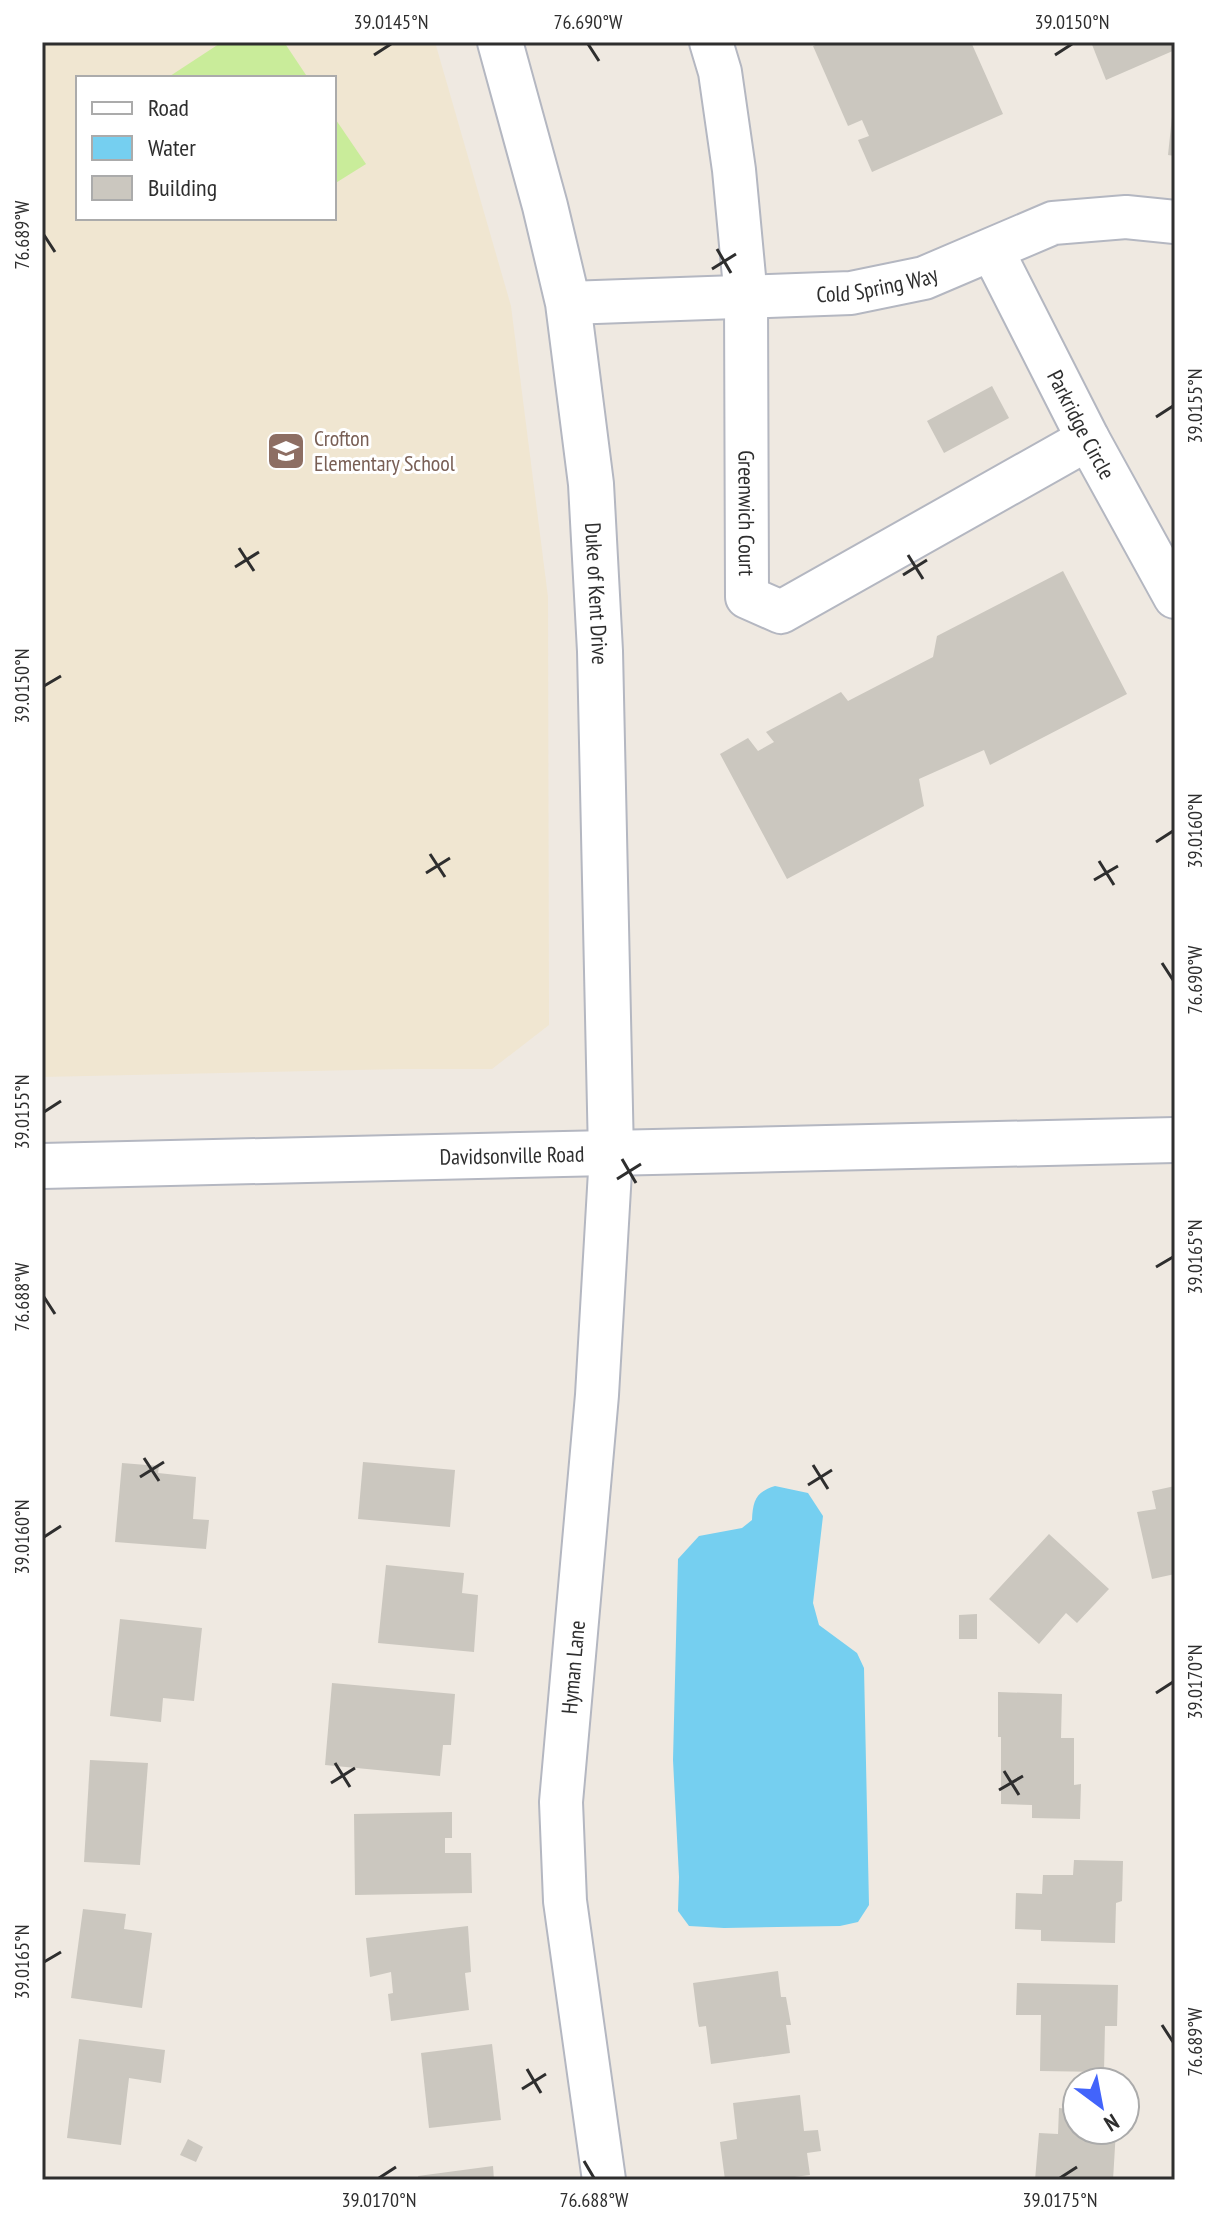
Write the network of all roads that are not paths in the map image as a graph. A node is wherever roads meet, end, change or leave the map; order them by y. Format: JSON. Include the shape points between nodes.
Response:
{"nodes":[{"id":1,"x":500,"y":42,"type":"edge"},
{"id":2,"x":711,"y":42,"type":"edge"},
{"id":3,"x":1175,"y":222,"type":"edge"},
{"id":4,"x":992,"y":250,"type":"junction"},
{"id":5,"x":746,"y":298,"type":"junction"},
{"id":6,"x":568,"y":303,"type":"junction"},
{"id":7,"x":1088,"y":439,"type":"junction"},
{"id":8,"x":1175,"y":597,"type":"edge"},
{"id":9,"x":1175,"y":1140,"type":"edge"},
{"id":10,"x":611,"y":1154,"type":"junction"},
{"id":11,"x":42,"y":1166,"type":"edge"},
{"id":12,"x":604,"y":2180,"type":"edge"}],
"edges":[{"from":1,"to":6,"type":"main road","name":"Duke of Kent Drive"},
{"from":2,"to":5,"type":"street","name":"Greenwich Court","via":[[734,170]]},
{"from":3,"to":4,"type":"street","name":"Cold Spring Way","via":[[1126,217],[1053,223]]},
{"from":4,"to":5,"type":"street","name":"Cold Spring Way","via":[[924,278],[851,293]]},
{"from":4,"to":7,"type":"street","name":"Parkridge Circle"},
{"from":5,"to":6,"type":"street","name":"Cold Spring Way"},
{"from":5,"to":7,"type":"street","name":"Greenwich Court","via":[[747,597],[781,612]]},
{"from":6,"to":10,"type":"main road","name":"Duke of Kent Drive","via":[[591,484],[600,651]]},
{"from":7,"to":8,"type":"street","name":"Parkridge Circle"},
{"from":9,"to":10,"type":"main road","name":"Davidsonville Road"},
{"from":10,"to":11,"type":"main road","name":"Davidsonville Road"},
{"from":10,"to":12,"type":"street","name":"Hyman Lane","via":[[597,1395],[561,1802],[565,1901]]}]}
